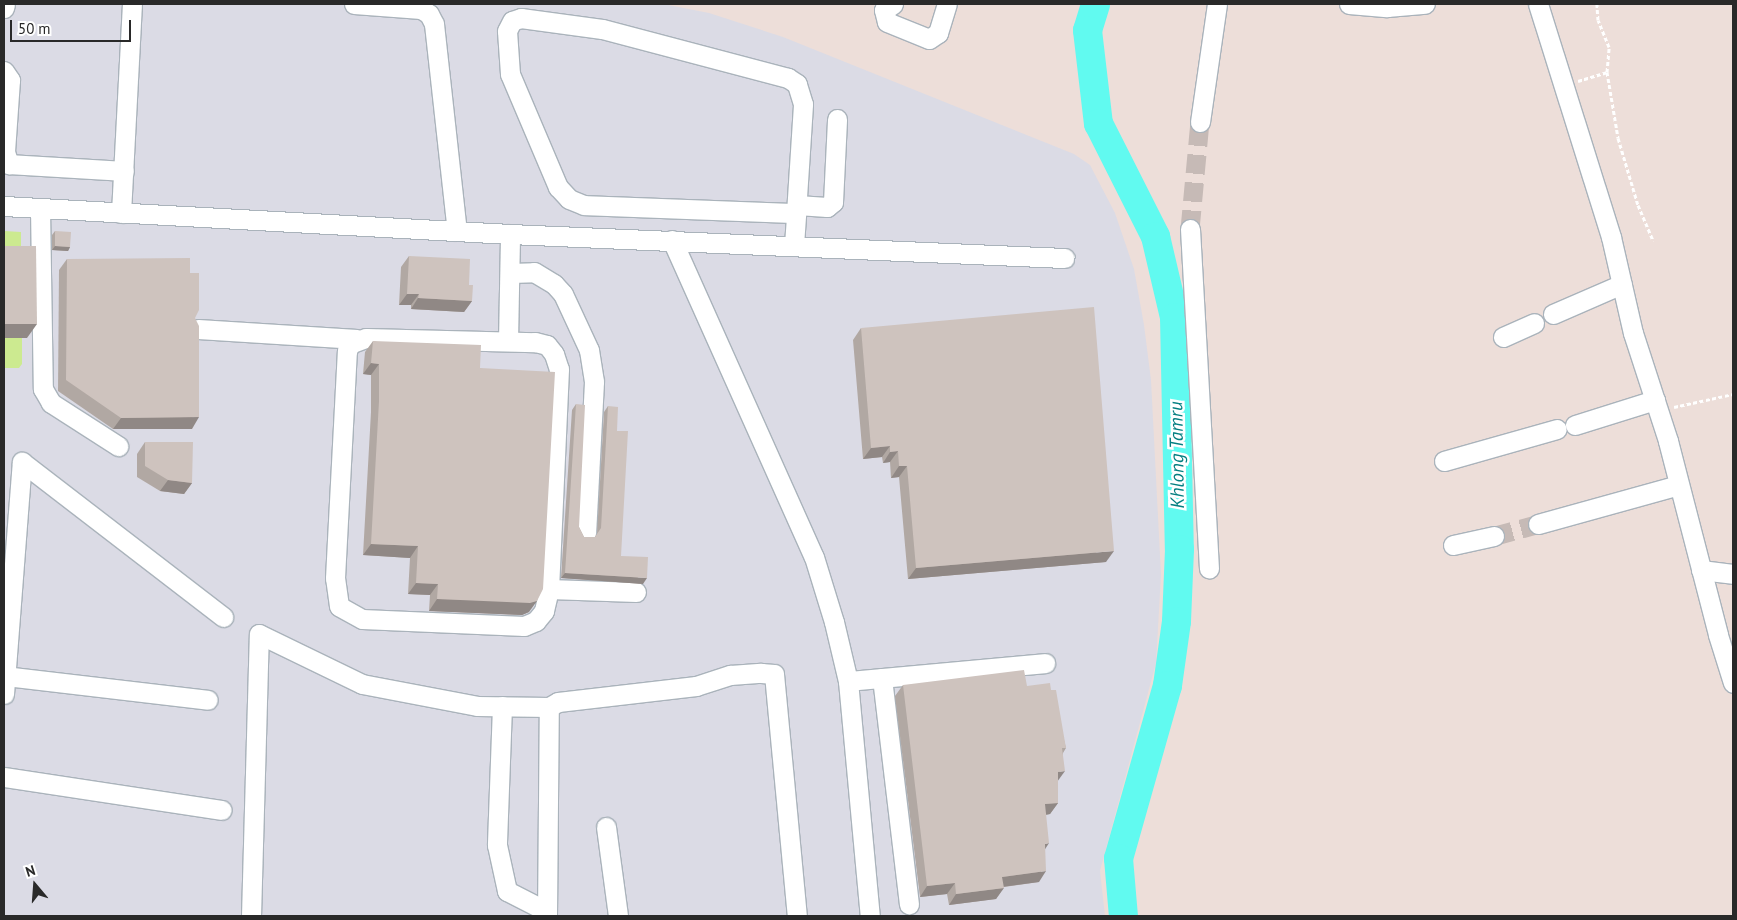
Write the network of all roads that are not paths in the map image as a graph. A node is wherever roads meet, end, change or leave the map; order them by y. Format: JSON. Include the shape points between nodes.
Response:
{"nodes":[{"id":1,"x":6,"y":4,"type":"edge"},
{"id":2,"x":132,"y":4,"type":"edge"},
{"id":3,"x":354,"y":4,"type":"edge"},
{"id":4,"x":893,"y":4,"type":"edge"},
{"id":5,"x":948,"y":4,"type":"edge"},
{"id":6,"x":1217,"y":4,"type":"edge"},
{"id":7,"x":1349,"y":4,"type":"edge"},
{"id":8,"x":1425,"y":4,"type":"edge"},
{"id":9,"x":1538,"y":4,"type":"edge"},
{"id":10,"x":4,"y":8,"type":"edge"},
{"id":11,"x":4,"y":71,"type":"edge"},
{"id":12,"x":837,"y":119,"type":"dead end"},
{"id":13,"x":1200,"y":122,"type":"tunnel mouth"},
{"id":14,"x":124,"y":171,"type":"junction"},
{"id":15,"x":4,"y":206,"type":"edge"},
{"id":16,"x":40,"y":208,"type":"junction"},
{"id":17,"x":797,"y":209,"type":"junction"},
{"id":18,"x":121,"y":213,"type":"junction"},
{"id":19,"x":1190,"y":228,"type":"tunnel mouth"},
{"id":20,"x":457,"y":231,"type":"junction"},
{"id":21,"x":510,"y":234,"type":"junction"},
{"id":22,"x":672,"y":240,"type":"junction"},
{"id":23,"x":794,"y":245,"type":"junction"},
{"id":24,"x":1064,"y":258,"type":"dead end"},
{"id":25,"x":511,"y":273,"type":"junction"},
{"id":26,"x":1622,"y":284,"type":"junction"},
{"id":27,"x":1553,"y":314,"type":"dead end"},
{"id":28,"x":1534,"y":324,"type":"dead end"},
{"id":29,"x":198,"y":329,"type":"edge"},
{"id":30,"x":1503,"y":337,"type":"dead end"},
{"id":31,"x":357,"y":339,"type":"junction"},
{"id":32,"x":508,"y":341,"type":"junction"},
{"id":33,"x":1657,"y":405,"type":"junction"},
{"id":34,"x":1575,"y":425,"type":"dead end"},
{"id":35,"x":1557,"y":429,"type":"dead end"},
{"id":36,"x":118,"y":446,"type":"dead end"},
{"id":37,"x":1444,"y":461,"type":"dead end"},
{"id":38,"x":1679,"y":485,"type":"junction"},
{"id":39,"x":1538,"y":524,"type":"tunnel mouth"},
{"id":40,"x":586,"y":533,"type":"dead end"},
{"id":41,"x":1494,"y":536,"type":"tunnel mouth"},
{"id":42,"x":1453,"y":545,"type":"dead end"},
{"id":43,"x":1209,"y":568,"type":"dead end"},
{"id":44,"x":1701,"y":570,"type":"junction"},
{"id":45,"x":1733,"y":574,"type":"edge"},
{"id":46,"x":548,"y":589,"type":"junction"},
{"id":47,"x":636,"y":592,"type":"dead end"},
{"id":48,"x":223,"y":617,"type":"dead end"},
{"id":49,"x":1045,"y":662,"type":"dead end"},
{"id":50,"x":882,"y":678,"type":"junction"},
{"id":51,"x":848,"y":681,"type":"junction"},
{"id":52,"x":1733,"y":682,"type":"edge"},
{"id":53,"x":4,"y":685,"type":"edge"},
{"id":54,"x":208,"y":700,"type":"dead end"},
{"id":55,"x":502,"y":706,"type":"junction"},
{"id":56,"x":549,"y":707,"type":"junction"},
{"id":57,"x":4,"y":777,"type":"edge"},
{"id":58,"x":222,"y":810,"type":"dead end"},
{"id":59,"x":606,"y":827,"type":"dead end"},
{"id":60,"x":909,"y":904,"type":"dead end"},
{"id":61,"x":546,"y":914,"type":"edge"},
{"id":62,"x":251,"y":916,"type":"edge"},
{"id":63,"x":618,"y":916,"type":"edge"},
{"id":64,"x":797,"y":916,"type":"edge"},
{"id":65,"x":870,"y":916,"type":"edge"}],
"edges":[{"from":1,"to":10,"type":"street"},
{"from":2,"to":14,"type":"street"},
{"from":3,"to":20,"type":"street","via":[[421,9],[429,14],[434,24]]},
{"from":4,"to":5,"type":"street","via":[[884,10],[887,22],[929,39],[938,33]]},
{"from":6,"to":13,"type":"street"},
{"from":7,"to":8,"type":"street","via":[[1387,8]]},
{"from":9,"to":26,"type":"street","via":[[1611,237]]},
{"from":11,"to":14,"type":"street","via":[[10,80],[5,152],[9,164]]},
{"from":12,"to":17,"type":"street","via":[[833,202],[827,207]]},
{"from":14,"to":18,"type":"street"},
{"from":15,"to":16,"type":"street"},
{"from":16,"to":18,"type":"street"},
{"from":16,"to":36,"type":"street","via":[[44,389],[51,403]]},
{"from":17,"to":17,"type":"street","via":[[584,205],[569,199],[558,187],[510,74],[507,31],[512,21],[521,18],[602,29],[788,78],[796,84],[803,104]]},
{"from":17,"to":23,"type":"street"},
{"from":18,"to":20,"type":"street"},
{"from":19,"to":43,"type":"street"},
{"from":20,"to":21,"type":"street"},
{"from":21,"to":22,"type":"street"},
{"from":21,"to":25,"type":"street"},
{"from":22,"to":23,"type":"street"},
{"from":22,"to":51,"type":"street","via":[[814,557]]},
{"from":23,"to":24,"type":"street"},
{"from":25,"to":32,"type":"street"},
{"from":25,"to":40,"type":"street","via":[[534,272],[554,284],[563,294],[589,350],[594,382]]},
{"from":26,"to":27,"type":"street"},
{"from":26,"to":33,"type":"street","via":[[1633,333]]},
{"from":28,"to":30,"type":"street"},
{"from":29,"to":31,"type":"street"},
{"from":31,"to":32,"type":"street"},
{"from":31,"to":46,"type":"street","via":[[347,351],[335,578],[339,606],[362,619],[524,626],[536,621],[544,611]]},
{"from":32,"to":46,"type":"street","via":[[547,345],[559,369]]},
{"from":33,"to":34,"type":"street"},
{"from":33,"to":38,"type":"street"},
{"from":35,"to":37,"type":"street"},
{"from":38,"to":39,"type":"street"},
{"from":38,"to":44,"type":"street"},
{"from":41,"to":42,"type":"street"},
{"from":44,"to":45,"type":"street"},
{"from":44,"to":52,"type":"street"},
{"from":46,"to":47,"type":"street"},
{"from":48,"to":53,"type":"street","via":[[22,462]]},
{"from":49,"to":50,"type":"street"},
{"from":50,"to":51,"type":"street"},
{"from":50,"to":60,"type":"street"},
{"from":51,"to":65,"type":"street"},
{"from":53,"to":54,"type":"street"},
{"from":55,"to":56,"type":"street"},
{"from":55,"to":61,"type":"street","via":[[497,844],[506,892]]},
{"from":55,"to":62,"type":"street","via":[[477,706],[362,684],[259,634]]},
{"from":56,"to":61,"type":"street"},
{"from":56,"to":64,"type":"street","via":[[558,702],[696,686],[730,675],[774,674]]},
{"from":57,"to":58,"type":"street"},
{"from":59,"to":63,"type":"street"}]}
